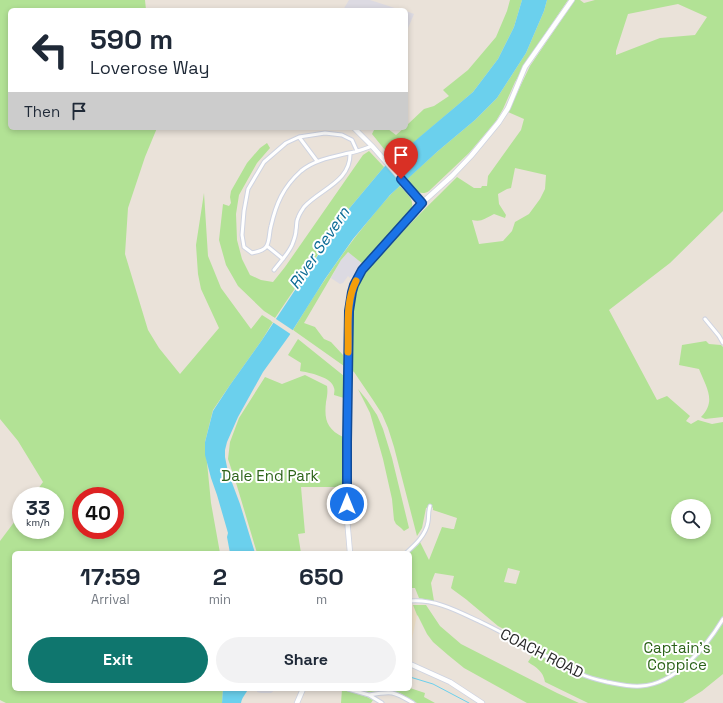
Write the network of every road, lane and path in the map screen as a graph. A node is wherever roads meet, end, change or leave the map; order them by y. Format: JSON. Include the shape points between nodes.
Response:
{"nodes":[{"id":1,"x":572,"y":0,"type":"edge"},
{"id":2,"x":356,"y":130,"type":"edge"},
{"id":3,"x":299,"y":137,"type":"junction"},
{"id":4,"x":372,"y":146,"type":"junction"},
{"id":5,"x":357,"y":151,"type":"junction"},
{"id":6,"x":350,"y":153,"type":"junction"},
{"id":7,"x":317,"y":161,"type":"junction"},
{"id":8,"x":422,"y":203,"type":"junction"},
{"id":9,"x":267,"y":246,"type":"junction"},
{"id":10,"x":283,"y":259,"type":"junction"},
{"id":11,"x":274,"y":270,"type":"dead end"},
{"id":12,"x":705,"y":319,"type":"dead end"},
{"id":13,"x":723,"y":343,"type":"edge"},
{"id":14,"x":428,"y":508,"type":"dead end"},
{"id":15,"x":350,"y":551,"type":"edge"},
{"id":16,"x":408,"y":551,"type":"edge"},
{"id":17,"x":412,"y":601,"type":"edge"},
{"id":18,"x":723,"y":619,"type":"edge"},
{"id":19,"x":412,"y":665,"type":"edge"},
{"id":20,"x":302,"y":691,"type":"edge"},
{"id":21,"x":355,"y":691,"type":"edge"},
{"id":22,"x":369,"y":695,"type":"junction"},
{"id":23,"x":299,"y":701,"type":"edge"},
{"id":24,"x":382,"y":703,"type":"edge"},
{"id":25,"x":413,"y":703,"type":"edge"},
{"id":26,"x":482,"y":703,"type":"edge"}],
"edges":[{"from":1,"to":8,"type":"street","via":[[525,67],[508,108],[499,122],[452,176]]},
{"from":2,"to":4,"type":"street"},
{"from":3,"to":5,"type":"street","via":[[325,133],[342,135],[352,140]]},
{"from":3,"to":7,"type":"street"},
{"from":3,"to":9,"type":"street","via":[[286,143],[264,162],[248,189],[242,235],[244,247],[252,253]]},
{"from":4,"to":5,"type":"street"},
{"from":4,"to":8,"type":"street"},
{"from":5,"to":6,"type":"street"},
{"from":6,"to":7,"type":"street"},
{"from":6,"to":10,"type":"street","via":[[348,168],[340,178],[304,208],[298,218],[291,246]]},
{"from":7,"to":9,"type":"street","via":[[301,171],[278,200]]},
{"from":8,"to":15,"type":"street","via":[[362,270],[351,297],[347,442]]},
{"from":9,"to":10,"type":"street"},
{"from":10,"to":11,"type":"street"},
{"from":12,"to":13,"type":"street"},
{"from":14,"to":16,"type":"street","via":[[428,524],[417,543]]},
{"from":17,"to":18,"type":"street","name":"COACH ROAD","via":[[447,606],[507,634],[581,674],[632,686],[653,684],[678,671],[695,657]]},
{"from":19,"to":26,"type":"street","via":[[450,682]]},
{"from":20,"to":23,"type":"street"},
{"from":21,"to":22,"type":"street"},
{"from":22,"to":24,"type":"street"},
{"from":22,"to":25,"type":"street","via":[[391,692]]}]}
